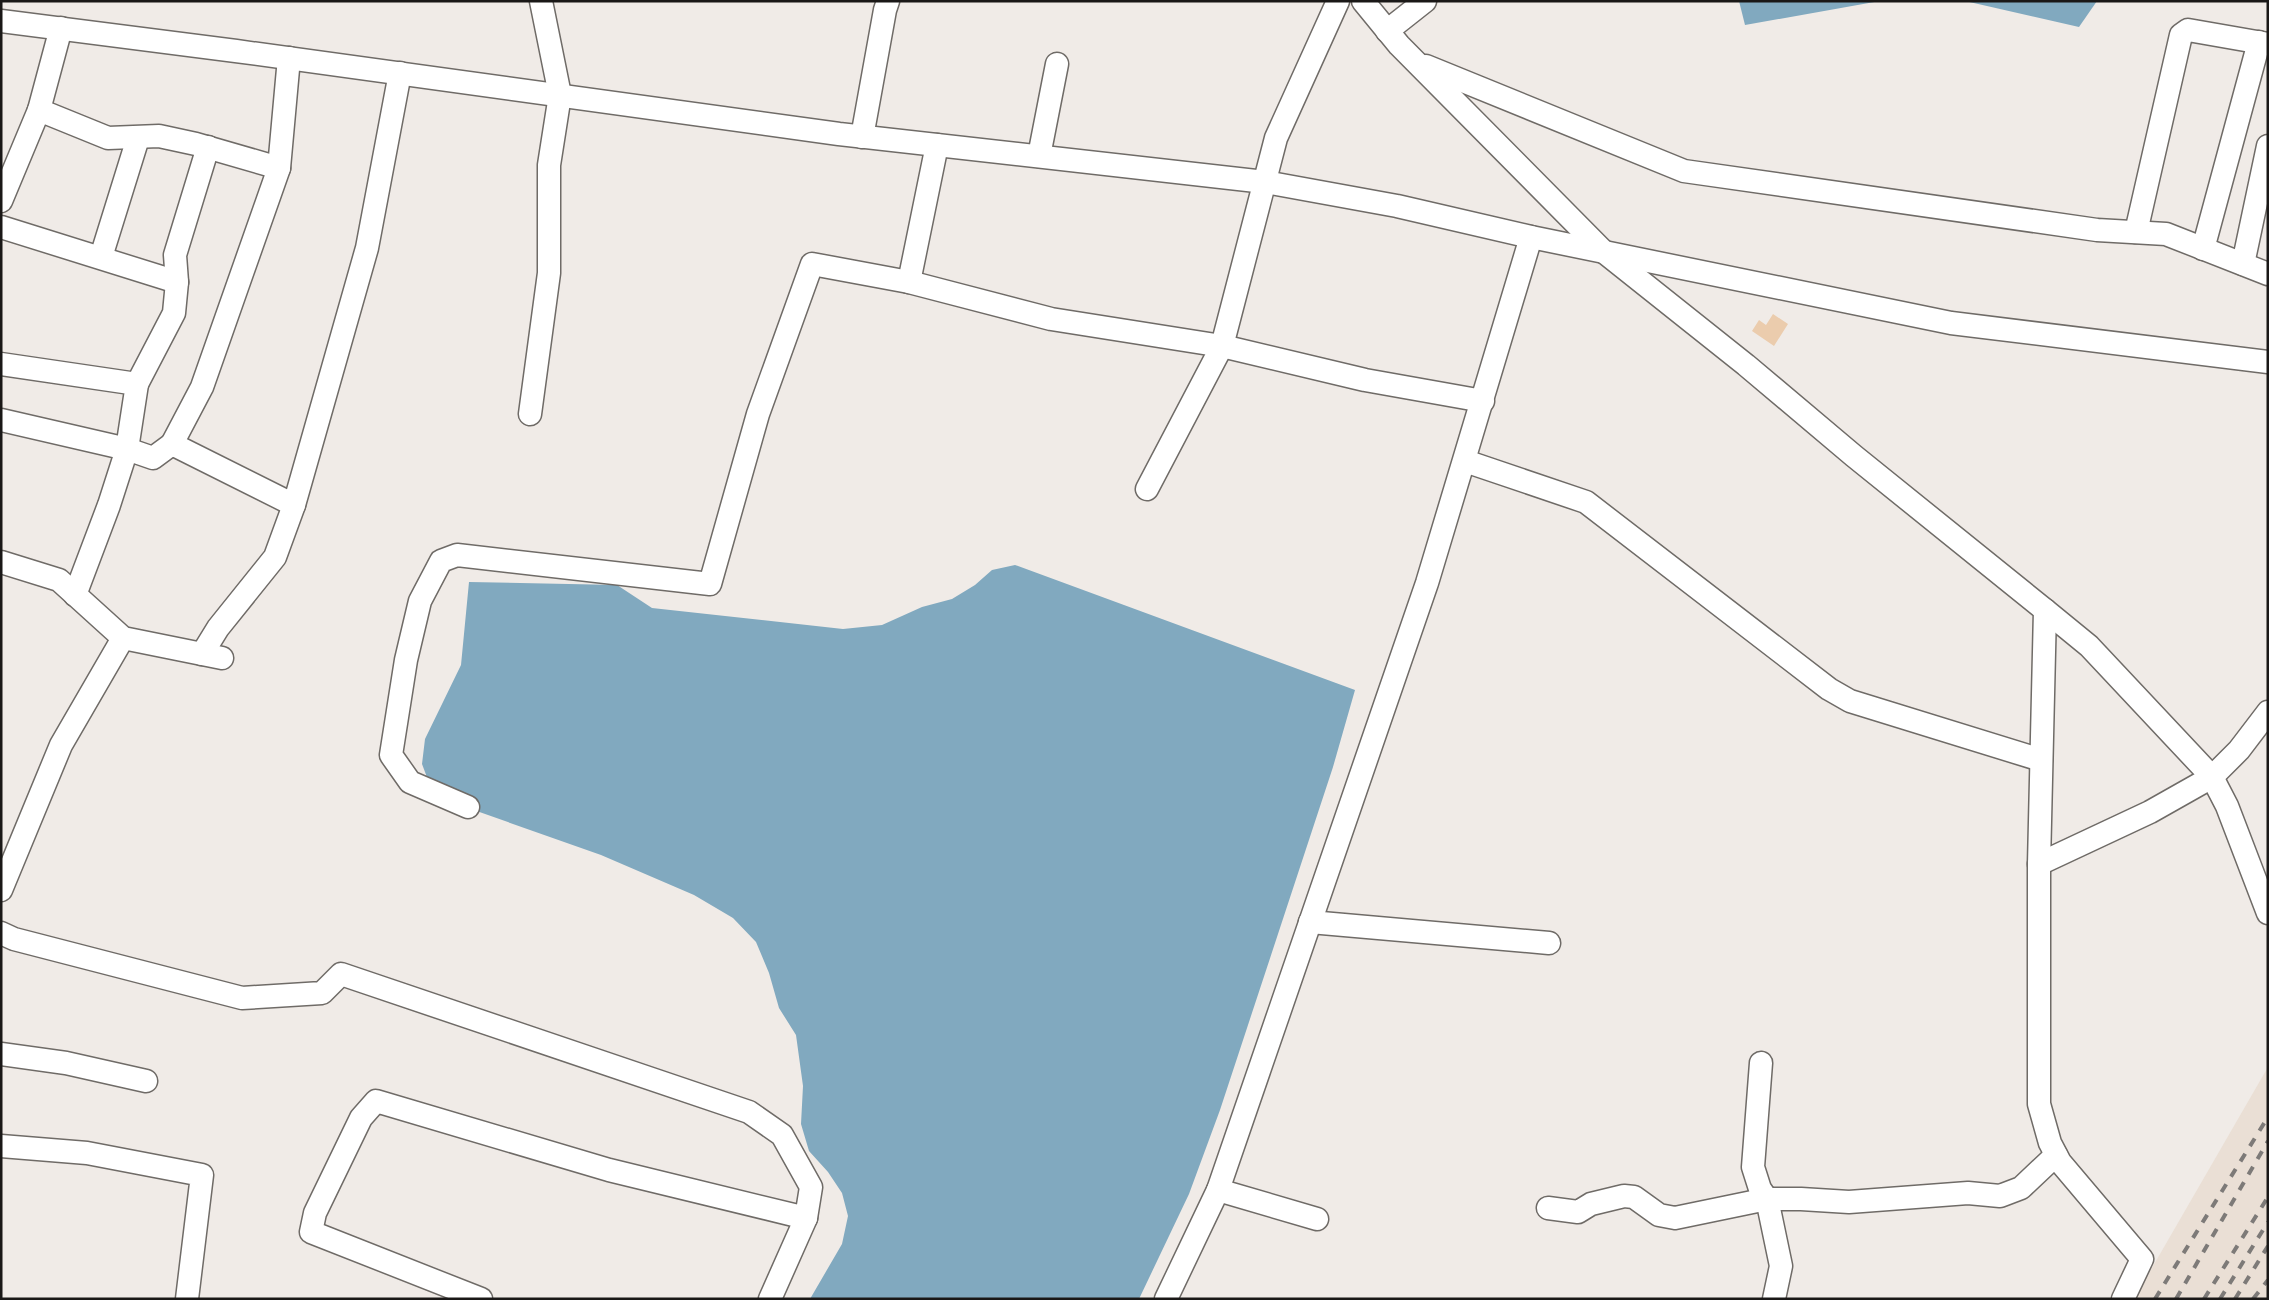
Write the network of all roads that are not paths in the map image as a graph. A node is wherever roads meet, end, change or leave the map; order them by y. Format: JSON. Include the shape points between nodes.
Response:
{"nodes":[{"id":1,"x":541,"y":1,"type":"edge"},
{"id":2,"x":888,"y":1,"type":"edge"},
{"id":3,"x":1338,"y":1,"type":"edge"},
{"id":4,"x":1363,"y":1,"type":"edge"},
{"id":5,"x":1425,"y":1,"type":"edge"},
{"id":6,"x":1,"y":21,"type":"edge"},
{"id":7,"x":62,"y":28,"type":"junction"},
{"id":8,"x":1388,"y":31,"type":"junction"},
{"id":9,"x":2264,"y":43,"type":"edge"},
{"id":10,"x":289,"y":58,"type":"junction"},
{"id":11,"x":1415,"y":62,"type":"junction"},
{"id":12,"x":1057,"y":64,"type":"dead end"},
{"id":13,"x":400,"y":73,"type":"junction"},
{"id":14,"x":560,"y":95,"type":"junction"},
{"id":15,"x":39,"y":110,"type":"junction"},
{"id":16,"x":862,"y":137,"type":"junction"},
{"id":17,"x":138,"y":138,"type":"junction"},
{"id":18,"x":937,"y":145,"type":"junction"},
{"id":19,"x":2268,"y":146,"type":"edge"},
{"id":20,"x":208,"y":147,"type":"junction"},
{"id":21,"x":1038,"y":156,"type":"junction"},
{"id":22,"x":279,"y":168,"type":"junction"},
{"id":23,"x":1266,"y":182,"type":"junction"},
{"id":24,"x":1,"y":201,"type":"edge"},
{"id":25,"x":1,"y":227,"type":"edge"},
{"id":26,"x":2136,"y":232,"type":"junction"},
{"id":27,"x":1531,"y":237,"type":"junction"},
{"id":28,"x":2203,"y":249,"type":"junction"},
{"id":29,"x":1604,"y":252,"type":"junction"},
{"id":30,"x":101,"y":257,"type":"junction"},
{"id":31,"x":2243,"y":264,"type":"junction"},
{"id":32,"x":2268,"y":274,"type":"edge"},
{"id":33,"x":177,"y":282,"type":"junction"},
{"id":34,"x":909,"y":282,"type":"junction"},
{"id":35,"x":1222,"y":346,"type":"junction"},
{"id":36,"x":2268,"y":362,"type":"edge"},
{"id":37,"x":1,"y":364,"type":"edge"},
{"id":38,"x":137,"y":384,"type":"junction"},
{"id":39,"x":1483,"y":400,"type":"junction"},
{"id":40,"x":530,"y":414,"type":"dead end"},
{"id":41,"x":1,"y":420,"type":"edge"},
{"id":42,"x":172,"y":444,"type":"junction"},
{"id":43,"x":127,"y":449,"type":"junction"},
{"id":44,"x":1465,"y":461,"type":"junction"},
{"id":45,"x":1147,"y":489,"type":"dead end"},
{"id":46,"x":294,"y":505,"type":"junction"},
{"id":47,"x":1,"y":562,"type":"edge"},
{"id":48,"x":75,"y":594,"type":"junction"},
{"id":49,"x":2046,"y":610,"type":"junction"},
{"id":50,"x":123,"y":638,"type":"junction"},
{"id":51,"x":2268,"y":712,"type":"edge"},
{"id":52,"x":2040,"y":760,"type":"junction"},
{"id":53,"x":2212,"y":778,"type":"junction"},
{"id":54,"x":468,"y":807,"type":"dead end"},
{"id":55,"x":2039,"y":864,"type":"junction"},
{"id":56,"x":1,"y":890,"type":"edge"},
{"id":57,"x":2268,"y":913,"type":"edge"},
{"id":58,"x":1310,"y":922,"type":"junction"},
{"id":59,"x":1,"y":933,"type":"edge"},
{"id":60,"x":1549,"y":943,"type":"dead end"},
{"id":61,"x":1,"y":1054,"type":"edge"},
{"id":62,"x":1761,"y":1063,"type":"dead end"},
{"id":63,"x":146,"y":1081,"type":"dead end"},
{"id":64,"x":1,"y":1146,"type":"edge"},
{"id":65,"x":2056,"y":1155,"type":"junction"},
{"id":66,"x":1218,"y":1190,"type":"junction"},
{"id":67,"x":1767,"y":1199,"type":"junction"},
{"id":68,"x":1548,"y":1208,"type":"dead end"},
{"id":69,"x":806,"y":1218,"type":"junction"},
{"id":70,"x":1317,"y":1219,"type":"dead end"},
{"id":71,"x":1168,"y":1296,"type":"edge"},
{"id":72,"x":186,"y":1299,"type":"edge"},
{"id":73,"x":481,"y":1299,"type":"edge"},
{"id":74,"x":770,"y":1299,"type":"edge"},
{"id":75,"x":1774,"y":1299,"type":"edge"},
{"id":76,"x":2122,"y":1299,"type":"edge"}],
"edges":[{"from":1,"to":14,"type":"street"},
{"from":2,"to":16,"type":"street"},
{"from":3,"to":23,"type":"street","via":[[1276,138]]},
{"from":4,"to":8,"type":"street"},
{"from":5,"to":8,"type":"street"},
{"from":6,"to":7,"type":"street"},
{"from":7,"to":10,"type":"street"},
{"from":7,"to":15,"type":"street"},
{"from":8,"to":11,"type":"street"},
{"from":9,"to":26,"type":"street","via":[[2188,30],[2181,35]]},
{"from":9,"to":28,"type":"street"},
{"from":10,"to":13,"type":"street"},
{"from":10,"to":22,"type":"street"},
{"from":11,"to":26,"type":"street","via":[[1684,171],[2097,230]]},
{"from":11,"to":29,"type":"street"},
{"from":12,"to":21,"type":"street"},
{"from":13,"to":14,"type":"street"},
{"from":13,"to":46,"type":"street","via":[[367,248]]},
{"from":14,"to":16,"type":"street"},
{"from":14,"to":40,"type":"street","via":[[549,165],[549,273]]},
{"from":15,"to":17,"type":"street","via":[[108,138]]},
{"from":15,"to":24,"type":"street"},
{"from":16,"to":18,"type":"street"},
{"from":17,"to":20,"type":"street","via":[[159,136]]},
{"from":17,"to":30,"type":"street"},
{"from":18,"to":21,"type":"street"},
{"from":18,"to":34,"type":"street"},
{"from":19,"to":31,"type":"street"},
{"from":20,"to":22,"type":"street"},
{"from":20,"to":33,"type":"street","via":[[175,255]]},
{"from":21,"to":23,"type":"street"},
{"from":22,"to":42,"type":"street","via":[[202,387]]},
{"from":23,"to":27,"type":"street","via":[[1397,206]]},
{"from":23,"to":35,"type":"street"},
{"from":25,"to":30,"type":"street"},
{"from":26,"to":28,"type":"street","via":[[2166,234]]},
{"from":27,"to":29,"type":"street"},
{"from":27,"to":39,"type":"street"},
{"from":28,"to":31,"type":"street"},
{"from":29,"to":36,"type":"street","via":[[1951,323]]},
{"from":29,"to":49,"type":"street"},
{"from":30,"to":33,"type":"street"},
{"from":31,"to":32,"type":"street"},
{"from":33,"to":38,"type":"street","via":[[174,313]]},
{"from":34,"to":35,"type":"street","via":[[1051,319]]},
{"from":34,"to":54,"type":"street","via":[[812,264],[758,414],[710,584],[457,555],[441,561],[420,601],[406,660],[391,755],[410,782]]},
{"from":35,"to":39,"type":"street","via":[[1365,380]]},
{"from":35,"to":45,"type":"street"},
{"from":37,"to":38,"type":"street"},
{"from":38,"to":43,"type":"street"},
{"from":39,"to":44,"type":"street"},
{"from":41,"to":43,"type":"street"},
{"from":42,"to":43,"type":"street","via":[[152,458]]},
{"from":42,"to":46,"type":"street"},
{"from":43,"to":48,"type":"street"},
{"from":44,"to":52,"type":"street","via":[[1586,502],[1829,689],[1850,701]]},
{"from":44,"to":58,"type":"street","via":[[1427,584]]},
{"from":46,"to":50,"type":"street","via":[[275,557],[218,628],[212,656]]},
{"from":47,"to":48,"type":"street","via":[[59,580]]},
{"from":48,"to":50,"type":"street"},
{"from":49,"to":52,"type":"street"},
{"from":49,"to":53,"type":"street","via":[[2088,646]]},
{"from":50,"to":56,"type":"street","via":[[61,745]]},
{"from":51,"to":53,"type":"street"},
{"from":52,"to":55,"type":"street"},
{"from":53,"to":55,"type":"street","via":[[2150,812]]},
{"from":53,"to":57,"type":"street","via":[[2227,806]]},
{"from":55,"to":65,"type":"street","via":[[2039,1104]]},
{"from":58,"to":60,"type":"street"},
{"from":58,"to":66,"type":"street"},
{"from":59,"to":69,"type":"street","via":[[242,998],[322,993],[341,974],[749,1112],[782,1135],[811,1187]]},
{"from":61,"to":63,"type":"street","via":[[66,1063]]},
{"from":62,"to":67,"type":"street","via":[[1753,1167]]},
{"from":64,"to":72,"type":"street","via":[[87,1153],[202,1175]]},
{"from":65,"to":67,"type":"street","via":[[2021,1188],[2000,1196],[1968,1194],[1849,1202]]},
{"from":65,"to":76,"type":"street","via":[[2070,1176],[2142,1259]]},
{"from":66,"to":70,"type":"street"},
{"from":66,"to":71,"type":"street"},
{"from":67,"to":68,"type":"street","via":[[1675,1218],[1659,1215],[1634,1197],[1624,1196],[1591,1204],[1578,1212]]},
{"from":67,"to":75,"type":"street","via":[[1781,1266]]},
{"from":69,"to":73,"type":"street","via":[[608,1170],[376,1101],[361,1118],[315,1213],[311,1232]]},
{"from":69,"to":74,"type":"street"}]}
